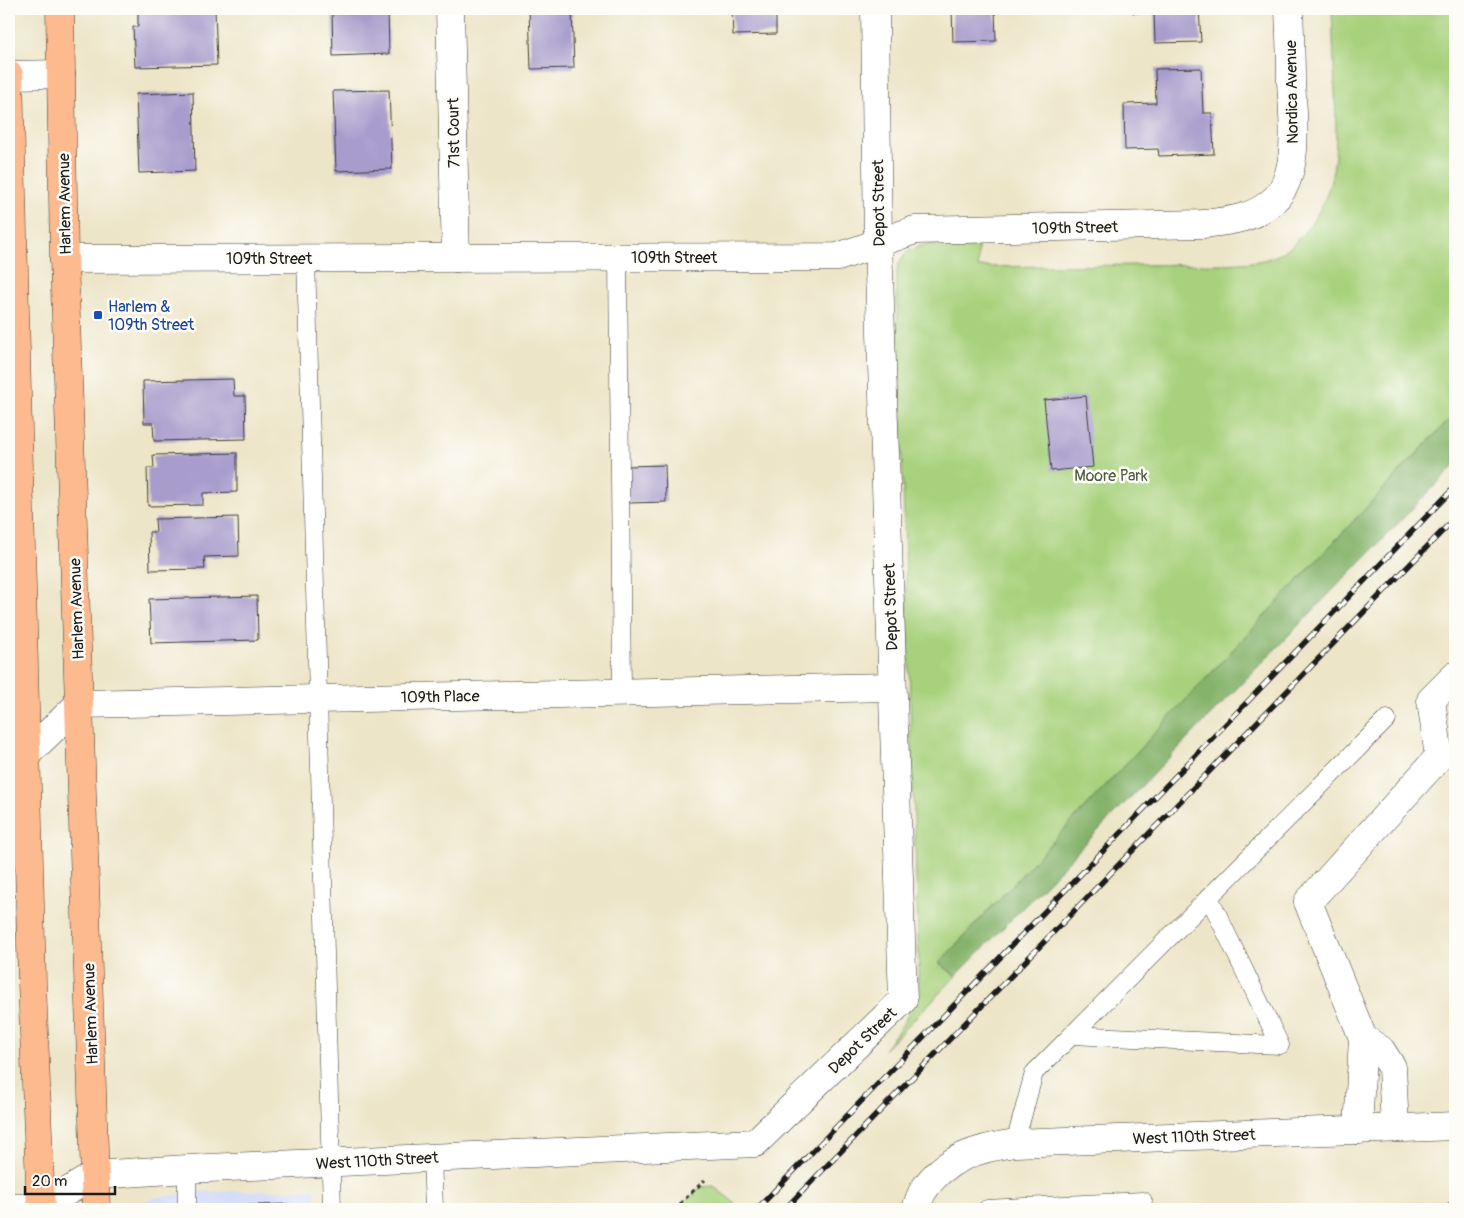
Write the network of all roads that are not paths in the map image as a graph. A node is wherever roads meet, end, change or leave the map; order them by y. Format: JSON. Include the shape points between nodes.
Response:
{"nodes":[{"id":1,"x":60,"y":9,"type":"edge"},
{"id":2,"x":450,"y":9,"type":"edge"},
{"id":3,"x":875,"y":9,"type":"edge"},
{"id":4,"x":1289,"y":9,"type":"edge"},
{"id":5,"x":61,"y":74,"type":"junction"},
{"id":6,"x":9,"y":75,"type":"edge"},
{"id":7,"x":1274,"y":200,"type":"joint"},
{"id":8,"x":878,"y":242,"type":"junction"},
{"id":9,"x":618,"y":257,"type":"junction"},
{"id":10,"x":306,"y":258,"type":"junction"},
{"id":11,"x":456,"y":258,"type":"junction"},
{"id":12,"x":64,"y":259,"type":"junction"},
{"id":13,"x":1455,"y":676,"type":"edge"},
{"id":14,"x":892,"y":687,"type":"junction"},
{"id":15,"x":622,"y":692,"type":"junction"},
{"id":16,"x":318,"y":698,"type":"junction"},
{"id":17,"x":79,"y":704,"type":"junction"},
{"id":18,"x":1387,"y":719,"type":"dead end"},
{"id":19,"x":17,"y":755,"type":"edge"},
{"id":20,"x":1209,"y":897,"type":"junction"},
{"id":21,"x":1072,"y":1035,"type":"junction"},
{"id":22,"x":1363,"y":1038,"type":"junction"},
{"id":23,"x":1455,"y":1126,"type":"edge"},
{"id":24,"x":1395,"y":1128,"type":"junction"},
{"id":25,"x":1358,"y":1130,"type":"junction"},
{"id":26,"x":755,"y":1143,"type":"joint"},
{"id":27,"x":1014,"y":1143,"type":"junction"},
{"id":28,"x":432,"y":1158,"type":"junction"},
{"id":29,"x":330,"y":1162,"type":"junction"},
{"id":30,"x":187,"y":1169,"type":"junction"},
{"id":31,"x":95,"y":1175,"type":"junction"},
{"id":32,"x":1143,"y":1201,"type":"dead end"},
{"id":33,"x":9,"y":1208,"type":"edge"},
{"id":34,"x":41,"y":1208,"type":"edge"},
{"id":35,"x":96,"y":1209,"type":"edge"},
{"id":36,"x":187,"y":1209,"type":"edge"},
{"id":37,"x":332,"y":1209,"type":"edge"},
{"id":38,"x":434,"y":1209,"type":"edge"},
{"id":39,"x":916,"y":1209,"type":"edge"},
{"id":40,"x":987,"y":1209,"type":"edge"}],
"edges":[{"from":1,"to":5,"type":"main road","name":"Harlem Avenue"},
{"from":2,"to":11,"type":"street","name":"71st Court"},
{"from":3,"to":8,"type":"street","name":"Depot Street"},
{"from":4,"to":7,"type":"street","name":"Nordica Avenue","via":[[1293,142],[1283,189]]},
{"from":5,"to":6,"type":"street"},
{"from":5,"to":12,"type":"main road","name":"Harlem Avenue"},
{"from":6,"to":19,"type":"main road"},
{"from":7,"to":8,"type":"street","name":"109th Street","via":[[1238,220],[1203,224],[915,230]]},
{"from":8,"to":9,"type":"street","name":"109th Street","via":[[838,257]]},
{"from":8,"to":14,"type":"street","name":"Depot Street"},
{"from":9,"to":11,"type":"street","name":"109th Street"},
{"from":9,"to":15,"type":"lane"},
{"from":10,"to":11,"type":"street","name":"109th Street"},
{"from":10,"to":12,"type":"street","name":"109th Street"},
{"from":10,"to":16,"type":"lane"},
{"from":12,"to":17,"type":"main road","name":"Harlem Avenue"},
{"from":13,"to":22,"type":"street","via":[[1431,700],[1438,757],[1308,902]]},
{"from":14,"to":15,"type":"street","name":"109th Place"},
{"from":14,"to":26,"type":"street","name":"Depot Street","via":[[903,1000]]},
{"from":15,"to":16,"type":"street","name":"109th Place"},
{"from":16,"to":17,"type":"street","name":"109th Place"},
{"from":16,"to":29,"type":"lane"},
{"from":17,"to":19,"type":"street"},
{"from":17,"to":31,"type":"main road","name":"Harlem Avenue"},
{"from":18,"to":20,"type":"lane"},
{"from":19,"to":34,"type":"main road","via":[[32,983]]},
{"from":20,"to":21,"type":"lane"},
{"from":20,"to":21,"type":"lane","via":[[1280,1045]]},
{"from":21,"to":27,"type":"lane","via":[[1034,1073]]},
{"from":22,"to":24,"type":"street","via":[[1381,1050],[1392,1067]]},
{"from":22,"to":25,"type":"street"},
{"from":23,"to":24,"type":"street","name":"West 110th Street"},
{"from":24,"to":25,"type":"street","name":"West 110th Street"},
{"from":25,"to":27,"type":"street","name":"West 110th Street"},
{"from":26,"to":28,"type":"street","name":"West 110th Street"},
{"from":27,"to":39,"type":"street","name":"West 110th Street","via":[[966,1154],[940,1171],[922,1192]]},
{"from":28,"to":29,"type":"street","name":"West 110th Street"},
{"from":28,"to":38,"type":"lane"},
{"from":29,"to":30,"type":"street","name":"West 110th Street"},
{"from":29,"to":37,"type":"lane"},
{"from":30,"to":31,"type":"street","name":"West 110th Street"},
{"from":30,"to":36,"type":"lane"},
{"from":31,"to":34,"type":"street","name":"West 110th Street"},
{"from":31,"to":35,"type":"main road","name":"Harlem Avenue"},
{"from":32,"to":40,"type":"lane"},
{"from":33,"to":34,"type":"street","name":"West 110th Street"}]}
